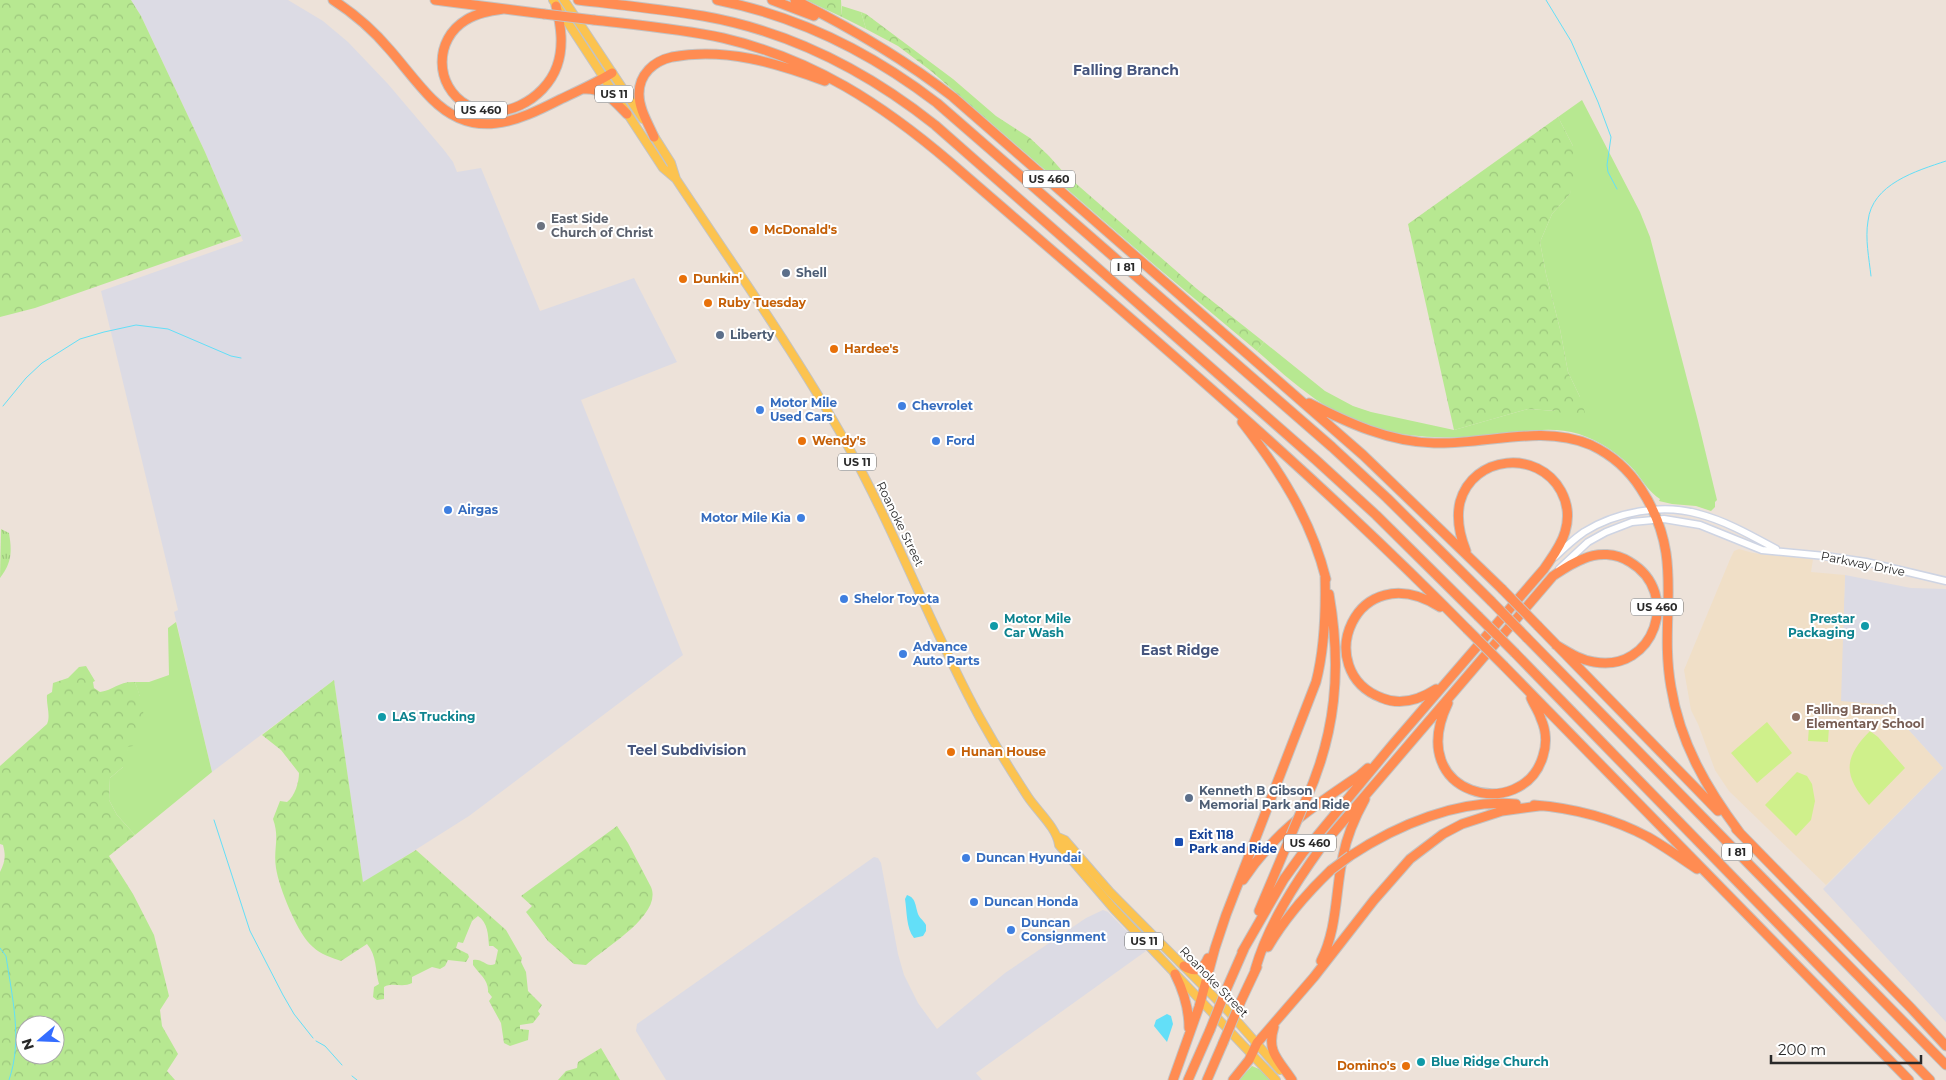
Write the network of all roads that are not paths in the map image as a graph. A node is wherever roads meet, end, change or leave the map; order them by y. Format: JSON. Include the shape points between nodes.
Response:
{"nodes":[{"id":1,"x":333,"y":0,"type":"edge"},
{"id":2,"x":435,"y":0,"type":"edge"},
{"id":3,"x":564,"y":0,"type":"edge"},
{"id":4,"x":582,"y":0,"type":"edge"},
{"id":5,"x":717,"y":0,"type":"edge"},
{"id":6,"x":772,"y":0,"type":"edge"},
{"id":7,"x":795,"y":0,"type":"edge"},
{"id":8,"x":554,"y":3,"type":"edge"},
{"id":9,"x":503,"y":9,"type":"junction"},
{"id":10,"x":874,"y":42,"type":"junction"},
{"id":11,"x":608,"y":75,"type":"junction"},
{"id":12,"x":581,"y":89,"type":"junction"},
{"id":13,"x":854,"y":90,"type":"junction"},
{"id":14,"x":627,"y":114,"type":"junction"},
{"id":15,"x":654,"y":137,"type":"junction"},
{"id":16,"x":676,"y":179,"type":"junction"},
{"id":17,"x":1297,"y":397,"type":"junction"},
{"id":18,"x":1230,"y":406,"type":"junction"},
{"id":19,"x":1656,"y":514,"type":"junction"},
{"id":20,"x":1780,"y":551,"type":"junction"},
{"id":21,"x":1467,"y":554,"type":"junction"},
{"id":22,"x":1544,"y":569,"type":"junction"},
{"id":23,"x":1325,"y":575,"type":"junction"},
{"id":24,"x":1553,"y":576,"type":"junction"},
{"id":25,"x":1946,"y":581,"type":"edge"},
{"id":26,"x":1454,"y":615,"type":"junction"},
{"id":27,"x":1556,"y":645,"type":"junction"},
{"id":28,"x":1446,"y":682,"type":"junction"},
{"id":29,"x":1522,"y":685,"type":"junction"},
{"id":30,"x":1453,"y":692,"type":"junction"},
{"id":31,"x":1393,"y":744,"type":"junction"},
{"id":32,"x":1374,"y":784,"type":"junction"},
{"id":33,"x":1539,"y":806,"type":"junction"},
{"id":34,"x":1740,"y":833,"type":"junction"},
{"id":35,"x":1058,"y":837,"type":"junction"},
{"id":36,"x":1075,"y":865,"type":"junction"},
{"id":37,"x":1711,"y":877,"type":"junction"},
{"id":38,"x":1110,"y":892,"type":"junction"},
{"id":39,"x":1235,"y":893,"type":"junction"},
{"id":40,"x":1102,"y":897,"type":"junction"},
{"id":41,"x":1144,"y":927,"type":"junction"},
{"id":42,"x":1215,"y":948,"type":"junction"},
{"id":43,"x":1242,"y":952,"type":"junction"},
{"id":44,"x":1184,"y":966,"type":"junction"},
{"id":45,"x":1255,"y":970,"type":"junction"},
{"id":46,"x":1175,"y":974,"type":"junction"},
{"id":47,"x":1314,"y":976,"type":"junction"},
{"id":48,"x":1204,"y":986,"type":"junction"},
{"id":49,"x":1201,"y":1000,"type":"junction"},
{"id":50,"x":1275,"y":1024,"type":"junction"},
{"id":51,"x":1190,"y":1034,"type":"junction"},
{"id":52,"x":1257,"y":1043,"type":"junction"},
{"id":53,"x":1946,"y":1046,"type":"edge"},
{"id":54,"x":1252,"y":1054,"type":"junction"},
{"id":55,"x":1946,"y":1065,"type":"edge"},
{"id":56,"x":1173,"y":1080,"type":"edge"},
{"id":57,"x":1188,"y":1080,"type":"edge"},
{"id":58,"x":1207,"y":1080,"type":"edge"},
{"id":59,"x":1233,"y":1080,"type":"edge"},
{"id":60,"x":1276,"y":1080,"type":"edge"},
{"id":61,"x":1291,"y":1080,"type":"edge"},
{"id":62,"x":1909,"y":1080,"type":"edge"},
{"id":63,"x":1930,"y":1080,"type":"edge"}],
"edges":[{"from":1,"to":12,"type":"highway","via":[[377,35],[432,100],[465,120],[490,124],[513,121]]},
{"from":2,"to":9,"type":"highway"},
{"from":3,"to":11,"type":"main road","name":"Roanoke Street","number":"US 11"},
{"from":4,"to":63,"type":"highway","number":"I 81","bridge":true,"via":[[704,16],[758,30],[818,52],[850,68],[935,125],[1376,515],[1515,653]]},
{"from":5,"to":55,"type":"highway","number":"I 81","bridge":true,"via":[[770,14],[828,36],[876,61],[936,103],[1387,498]]},
{"from":6,"to":10,"type":"highway"},
{"from":7,"to":10,"type":"highway","number":"US 460"},
{"from":8,"to":9,"type":"highway","number":"US 460","via":[[562,44],[558,65],[550,80],[533,98],[516,107],[480,110],[460,101],[445,82],[441,64],[444,47],[451,33],[466,20]]},
{"from":8,"to":11,"type":"main road","name":"Roanoke Street","number":"US 11"},
{"from":9,"to":13,"type":"highway","number":"US 460","bridge":true,"via":[[682,31],[737,42],[797,62]]},
{"from":10,"to":17,"type":"highway","number":"US 460","via":[[953,97]]},
{"from":11,"to":12,"type":"highway"},
{"from":11,"to":14,"type":"main road","name":"Roanoke Street","number":"US 11"},
{"from":11,"to":15,"type":"main road","name":"Roanoke Street","number":"US 11"},
{"from":12,"to":14,"type":"highway","via":[[605,94]]},
{"from":13,"to":15,"type":"highway","via":[[778,65],[730,54],[700,53],[667,58],[648,70],[639,88],[641,107]]},
{"from":13,"to":18,"type":"highway","number":"US 460","via":[[924,140]]},
{"from":14,"to":16,"type":"main road","name":"Roanoke Street","number":"US 11","via":[[663,168]]},
{"from":15,"to":16,"type":"main road","name":"Roanoke Street","number":"US 11","via":[[671,163]]},
{"from":16,"to":35,"type":"main road","name":"Roanoke Street","number":"US 11","via":[[847,445],[887,520],[963,687],[1029,799]]},
{"from":17,"to":19,"type":"highway","via":[[1373,432],[1415,441],[1452,443],[1545,435],[1575,440],[1617,461],[1638,484]]},
{"from":17,"to":21,"type":"highway","number":"US 460"},
{"from":18,"to":23,"type":"highway","number":"US 460","via":[[1295,499],[1312,535]]},
{"from":18,"to":26,"type":"highway","via":[[1362,525]]},
{"from":19,"to":20,"type":"street","name":"Parkway Drive","via":[[1700,525],[1756,548]]},
{"from":19,"to":20,"type":"street","name":"Parkway Drive","via":[[1678,510],[1706,516]]},
{"from":19,"to":22,"type":"street","name":"Parkway Drive","via":[[1617,517],[1593,527]]},
{"from":19,"to":24,"type":"street","name":"Parkway Drive","via":[[1599,535],[1580,548]]},
{"from":19,"to":34,"type":"highway","via":[[1668,564],[1669,668],[1678,720],[1703,780]]},
{"from":20,"to":25,"type":"street","name":"Parkway Drive","via":[[1866,562]]},
{"from":21,"to":22,"type":"highway","via":[[1461,536],[1459,512],[1469,484],[1495,465],[1524,463],[1553,480],[1567,508],[1564,534]]},
{"from":21,"to":27,"type":"highway","number":"US 460","bridge":true},
{"from":22,"to":28,"type":"highway","number":"US 460"},
{"from":23,"to":39,"type":"highway","via":[[1325,627],[1316,682]]},
{"from":23,"to":43,"type":"highway","number":"US 460","bridge":true,"via":[[1333,618],[1336,667],[1335,696],[1325,751]]},
{"from":24,"to":27,"type":"highway","number":"US 460","via":[[1583,558],[1612,555],[1640,569],[1652,584],[1657,601],[1653,632],[1636,653],[1622,661],[1588,661]]},
{"from":24,"to":30,"type":"highway","number":"US 460"},
{"from":26,"to":28,"type":"highway","via":[[1421,596],[1388,594],[1361,609],[1346,639],[1346,653],[1352,671],[1364,688],[1376,696],[1395,702],[1410,701],[1427,695]]},
{"from":26,"to":29,"type":"highway","bridge":true},
{"from":27,"to":34,"type":"highway"},
{"from":28,"to":31,"type":"highway","number":"US 460"},
{"from":29,"to":30,"type":"highway","via":[[1542,719],[1545,750],[1537,769],[1525,782],[1518,788],[1496,794],[1480,793],[1463,786],[1448,774],[1441,761],[1438,728]]},
{"from":29,"to":37,"type":"highway"},
{"from":30,"to":32,"type":"highway","number":"US 460"},
{"from":31,"to":39,"type":"highway","via":[[1360,775],[1277,836]]},
{"from":31,"to":43,"type":"highway","number":"US 460","via":[[1302,854]]},
{"from":32,"to":45,"type":"highway","number":"US 460","via":[[1322,846],[1290,893],[1260,952]]},
{"from":32,"to":47,"type":"highway","via":[[1345,843],[1334,926]]},
{"from":33,"to":37,"type":"highway","via":[[1581,813],[1636,831]]},
{"from":33,"to":45,"type":"highway","bridge":true,"via":[[1478,806],[1428,817],[1391,832],[1350,856],[1313,887],[1286,920]]},
{"from":33,"to":47,"type":"highway","via":[[1480,817],[1427,845],[1390,881]]},
{"from":34,"to":53,"type":"highway"},
{"from":35,"to":36,"type":"main road","name":"Roanoke Street","number":"US 11","via":[[1058,845]]},
{"from":35,"to":38,"type":"main road","name":"Roanoke Street","number":"US 11","via":[[1065,840]]},
{"from":36,"to":38,"type":"main road","via":[[1101,890]]},
{"from":36,"to":40,"type":"main road","name":"Roanoke Street","number":"US 11"},
{"from":37,"to":62,"type":"highway"},
{"from":38,"to":41,"type":"main road","name":"Roanoke Street","number":"US 11"},
{"from":39,"to":42,"type":"highway"},
{"from":40,"to":41,"type":"main road","via":[[1111,898],[1134,922]]},
{"from":40,"to":46,"type":"main road","name":"Roanoke Street","number":"US 11"},
{"from":41,"to":44,"type":"main road","name":"Roanoke Street","number":"US 11"},
{"from":42,"to":44,"type":"highway","via":[[1201,969]]},
{"from":42,"to":48,"type":"highway"},
{"from":43,"to":57,"type":"highway","number":"US 460","bridge":true},
{"from":44,"to":48,"type":"main road","name":"Roanoke Street","number":"US 11"},
{"from":45,"to":58,"type":"highway","number":"US 460","bridge":true},
{"from":46,"to":49,"type":"main road","name":"Roanoke Street","number":"US 11"},
{"from":46,"to":51,"type":"highway","via":[[1188,1007]]},
{"from":47,"to":50,"type":"highway"},
{"from":48,"to":49,"type":"highway"},
{"from":48,"to":52,"type":"main road","name":"Roanoke Street","number":"US 11"},
{"from":49,"to":51,"type":"highway"},
{"from":49,"to":54,"type":"main road","name":"Roanoke Street","number":"US 11"},
{"from":50,"to":52,"type":"highway"},
{"from":50,"to":61,"type":"highway","via":[[1270,1045]]},
{"from":51,"to":56,"type":"highway"},
{"from":52,"to":54,"type":"highway"},
{"from":52,"to":61,"type":"main road","name":"Roanoke Street","number":"US 11"},
{"from":54,"to":59,"type":"highway"},
{"from":54,"to":60,"type":"main road","name":"Roanoke Street","number":"US 11"}]}
